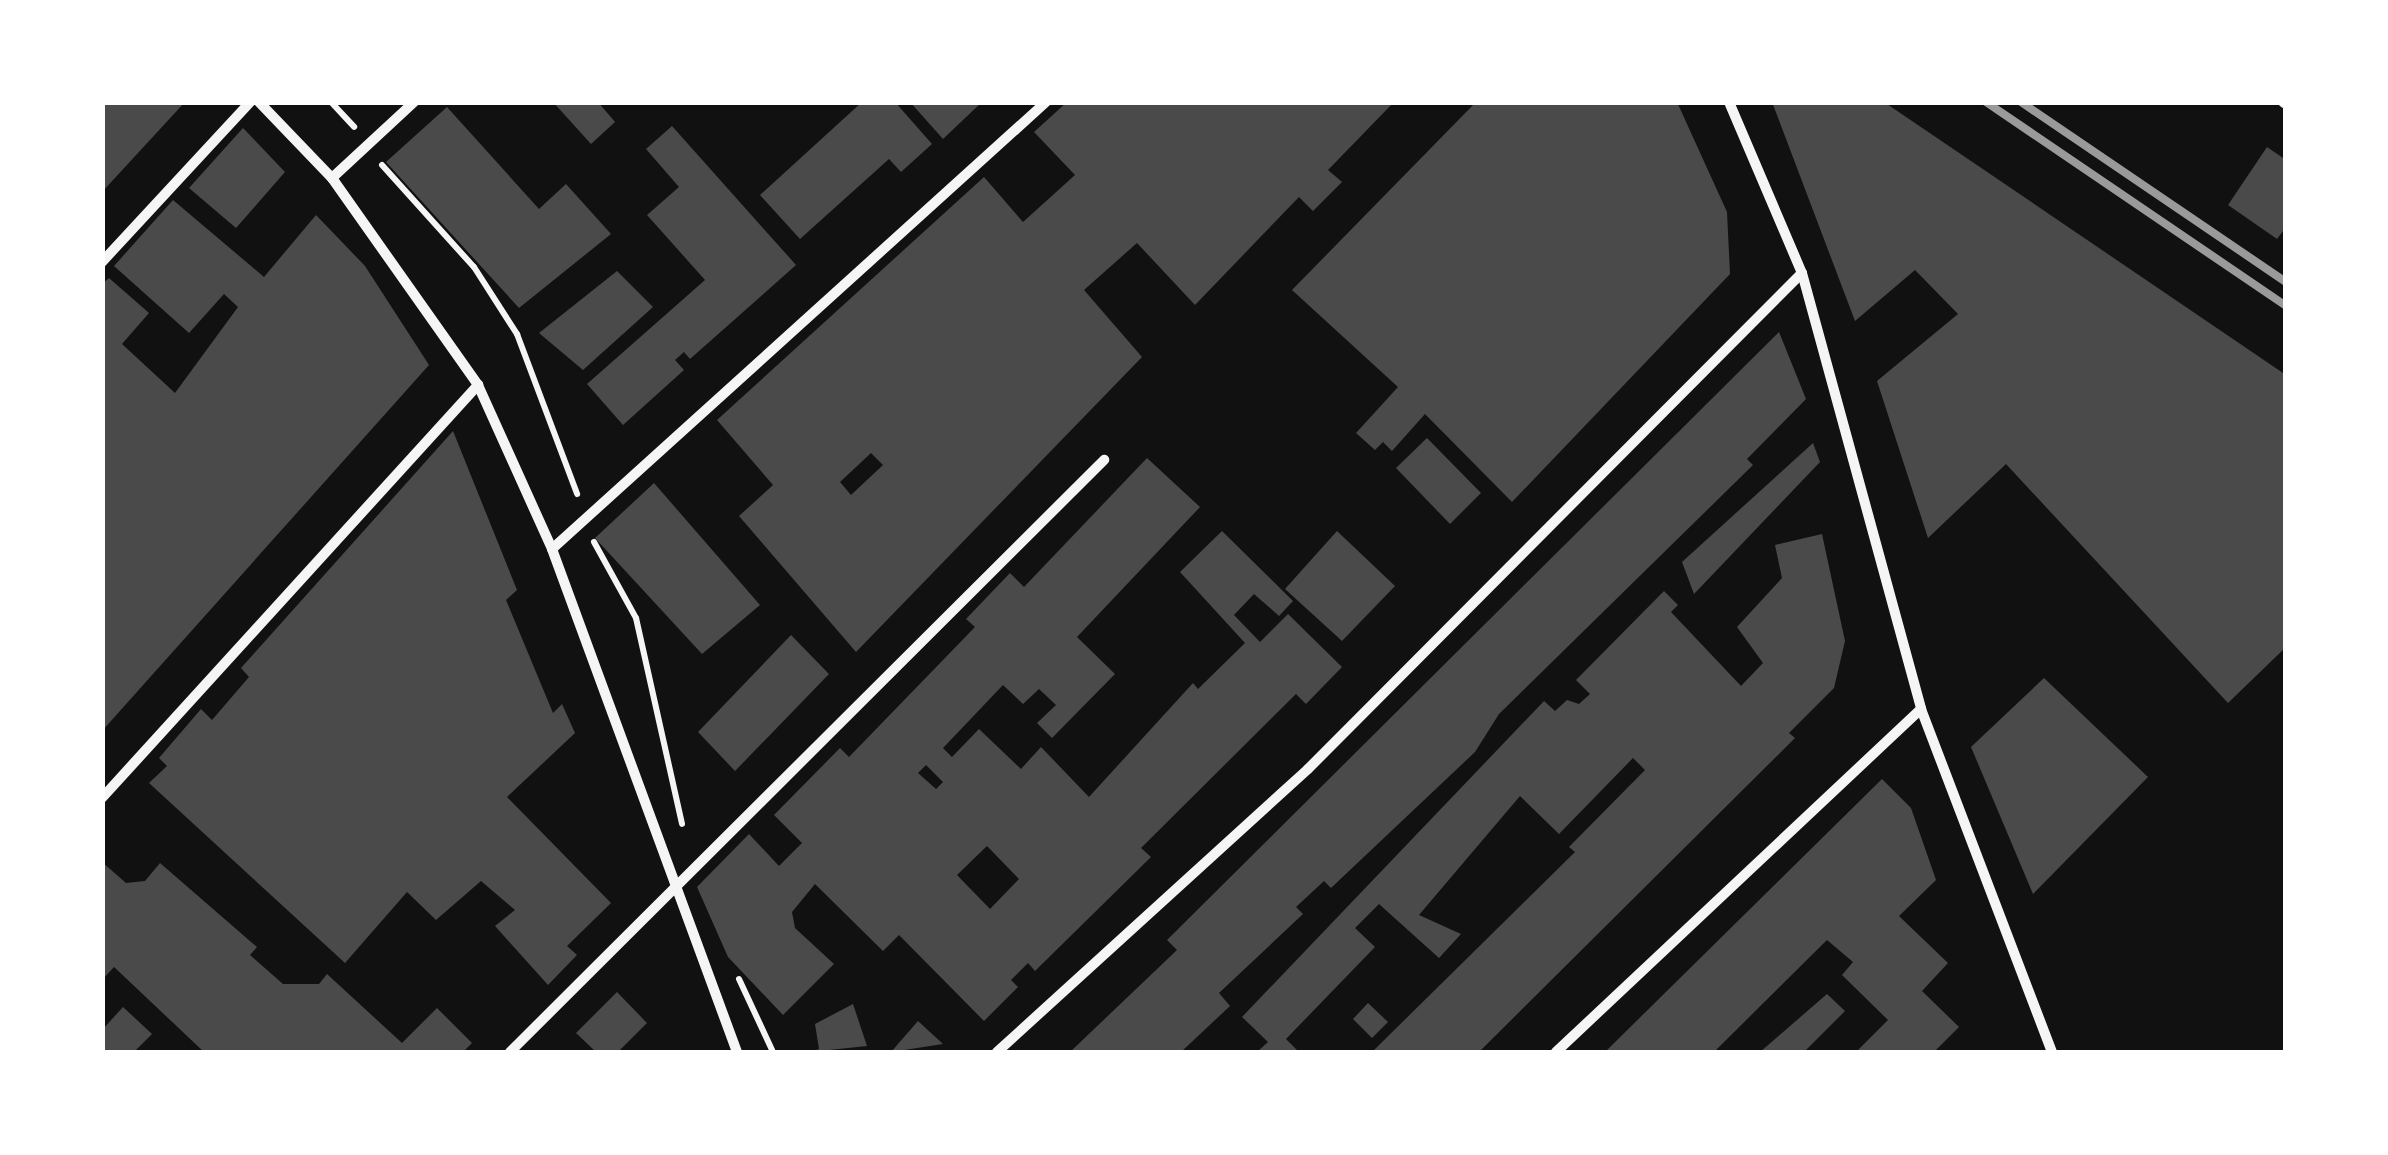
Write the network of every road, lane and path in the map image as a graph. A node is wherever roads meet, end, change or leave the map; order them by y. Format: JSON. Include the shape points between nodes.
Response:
{"nodes":[{"id":1,"x":250,"y":102,"type":"edge"},
{"id":2,"x":259,"y":102,"type":"edge"},
{"id":3,"x":414,"y":102,"type":"edge"},
{"id":4,"x":1046,"y":102,"type":"edge"},
{"id":5,"x":1729,"y":102,"type":"edge"},
{"id":6,"x":332,"y":178,"type":"junction"},
{"id":7,"x":102,"y":262,"type":"edge"},
{"id":8,"x":1802,"y":273,"type":"junction"},
{"id":9,"x":478,"y":385,"type":"junction"},
{"id":10,"x":1104,"y":460,"type":"dead end"},
{"id":11,"x":552,"y":549,"type":"junction"},
{"id":12,"x":1921,"y":709,"type":"junction"},
{"id":13,"x":102,"y":798,"type":"edge"},
{"id":14,"x":674,"y":888,"type":"junction"},
{"id":15,"x":510,"y":1052,"type":"edge"},
{"id":16,"x":737,"y":1052,"type":"edge"},
{"id":17,"x":997,"y":1052,"type":"edge"},
{"id":18,"x":1556,"y":1052,"type":"edge"},
{"id":19,"x":2052,"y":1052,"type":"edge"}],
"edges":[{"from":1,"to":7,"type":"street"},
{"from":2,"to":6,"type":"street"},
{"from":3,"to":6,"type":"street"},
{"from":4,"to":11,"type":"street"},
{"from":5,"to":8,"type":"street"},
{"from":6,"to":9,"type":"street"},
{"from":8,"to":12,"type":"street"},
{"from":8,"to":17,"type":"street","via":[[1308,769]]},
{"from":9,"to":11,"type":"street"},
{"from":9,"to":13,"type":"street"},
{"from":10,"to":14,"type":"street"},
{"from":11,"to":14,"type":"street"},
{"from":12,"to":18,"type":"street"},
{"from":12,"to":19,"type":"street"},
{"from":14,"to":15,"type":"street"},
{"from":14,"to":16,"type":"street"}]}
